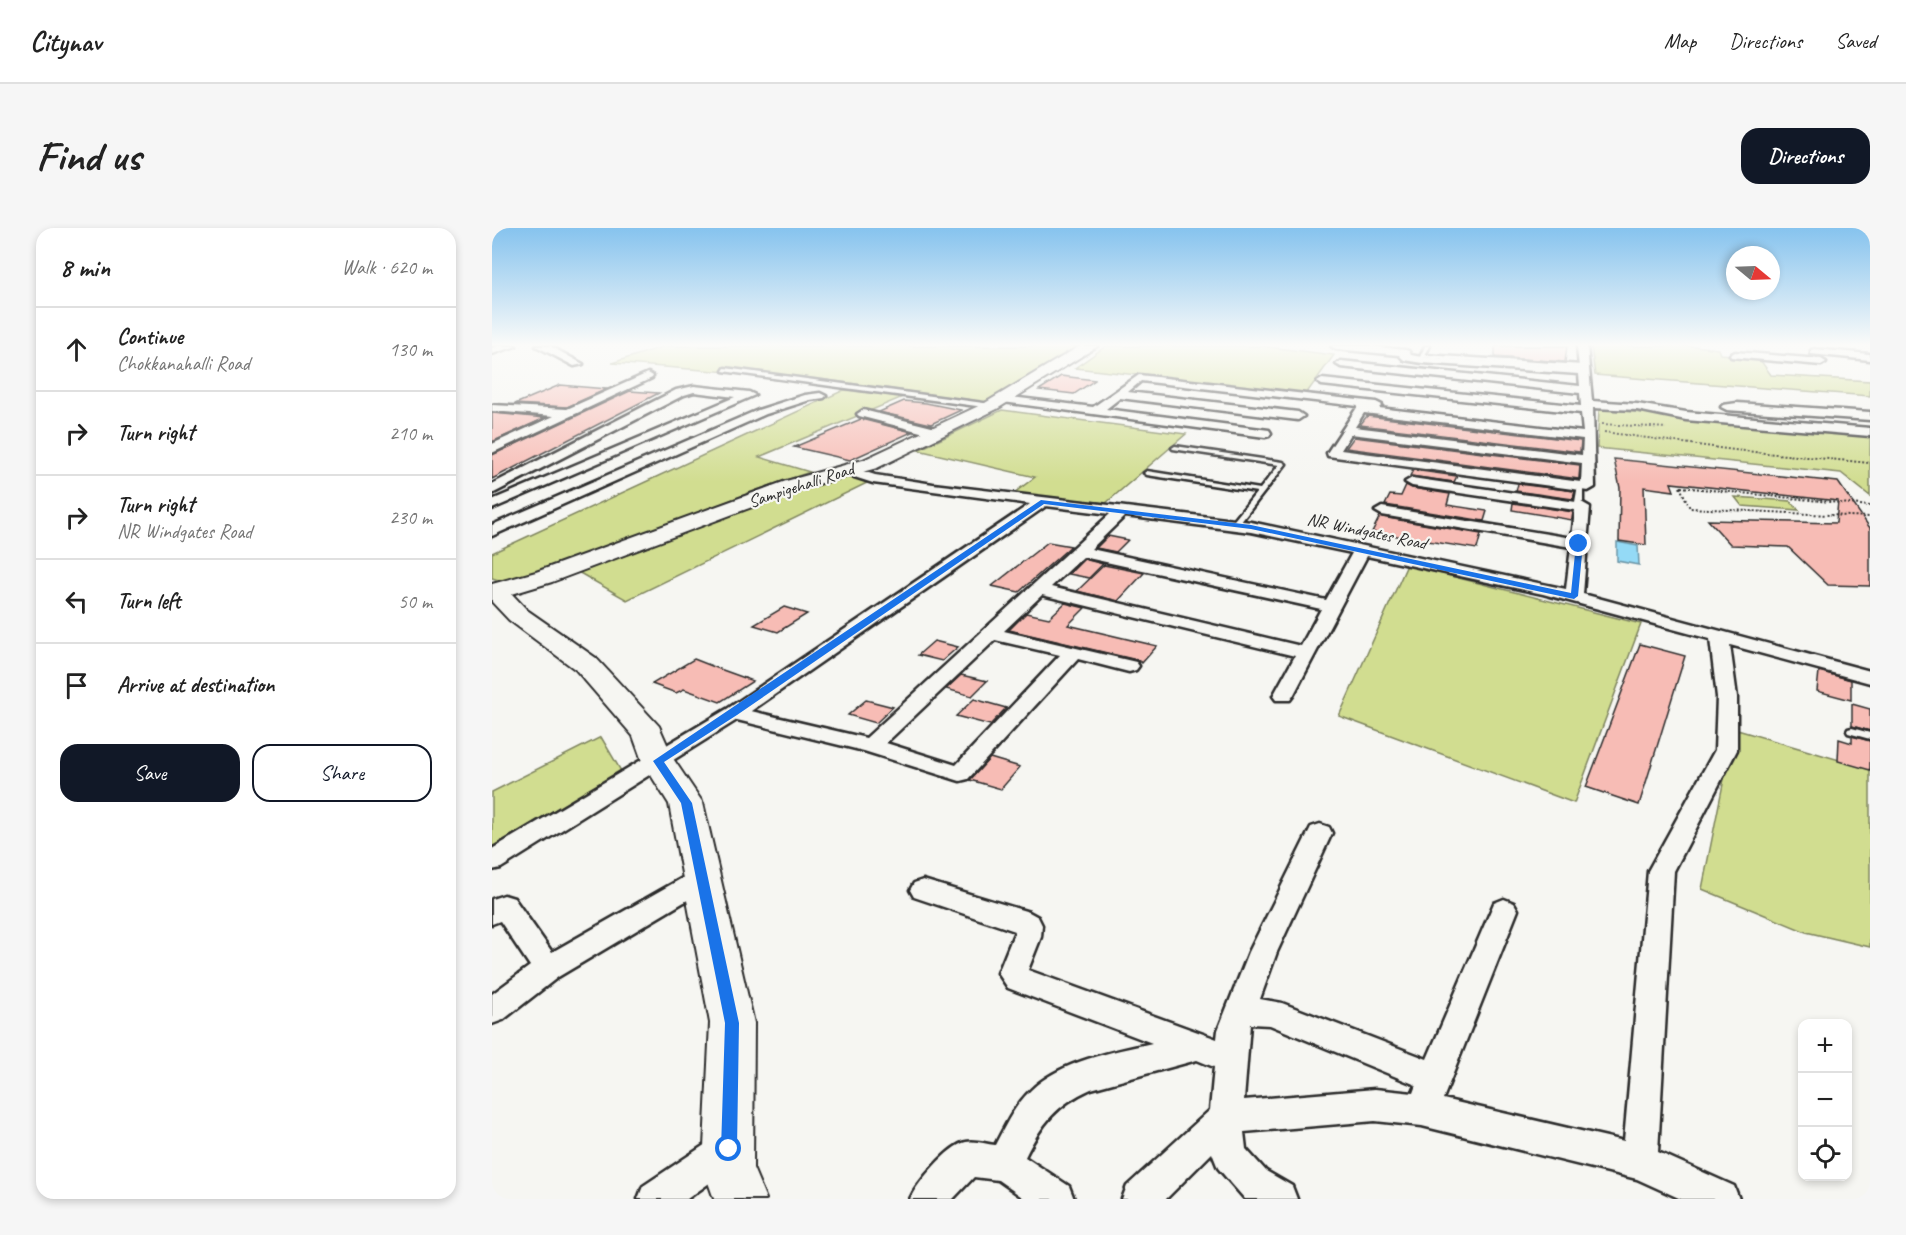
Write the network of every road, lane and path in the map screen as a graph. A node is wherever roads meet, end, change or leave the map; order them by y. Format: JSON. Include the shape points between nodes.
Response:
{"nodes":[{"id":1,"x":616,"y":391,"type":"edge"},
{"id":2,"x":683,"y":391,"type":"edge"},
{"id":3,"x":715,"y":391,"type":"edge"},
{"id":4,"x":901,"y":391,"type":"edge"},
{"id":5,"x":1016,"y":391,"type":"edge"},
{"id":6,"x":1122,"y":391,"type":"edge"},
{"id":7,"x":1248,"y":391,"type":"edge"},
{"id":8,"x":1421,"y":391,"type":"edge"},
{"id":9,"x":1585,"y":391,"type":"edge"},
{"id":10,"x":1118,"y":394,"type":"junction"},
{"id":11,"x":820,"y":396,"type":"dead end"},
{"id":12,"x":545,"y":399,"type":"dead end"},
{"id":13,"x":591,"y":403,"type":"junction"},
{"id":14,"x":997,"y":403,"type":"junction"},
{"id":15,"x":1587,"y":407,"type":"junction"},
{"id":16,"x":1637,"y":407,"type":"junction"},
{"id":17,"x":1726,"y":407,"type":"junction"},
{"id":18,"x":492,"y":408,"type":"edge"},
{"id":19,"x":1094,"y":412,"type":"junction"},
{"id":20,"x":573,"y":413,"type":"junction"},
{"id":21,"x":863,"y":414,"type":"dead end"},
{"id":22,"x":1298,"y":416,"type":"dead end"},
{"id":23,"x":1870,"y":416,"type":"edge"},
{"id":24,"x":1735,"y":420,"type":"junction"},
{"id":25,"x":1347,"y":430,"type":"junction"},
{"id":26,"x":936,"y":432,"type":"junction"},
{"id":27,"x":1870,"y":432,"type":"edge"},
{"id":28,"x":1265,"y":433,"type":"dead end"},
{"id":29,"x":1589,"y":433,"type":"junction"},
{"id":30,"x":1174,"y":448,"type":"dead end"},
{"id":31,"x":492,"y":449,"type":"edge"},
{"id":32,"x":1588,"y":460,"type":"junction"},
{"id":33,"x":1870,"y":463,"type":"edge"},
{"id":34,"x":847,"y":470,"type":"junction"},
{"id":35,"x":1147,"y":473,"type":"dead end"},
{"id":36,"x":1412,"y":482,"type":"dead end"},
{"id":37,"x":1580,"y":486,"type":"junction"},
{"id":38,"x":492,"y":490,"type":"edge"},
{"id":39,"x":1262,"y":491,"type":"junction"},
{"id":40,"x":508,"y":498,"type":"junction"},
{"id":41,"x":1043,"y":502,"type":"junction"},
{"id":42,"x":1579,"y":502,"type":"dead end"},
{"id":43,"x":492,"y":505,"type":"edge"},
{"id":44,"x":1870,"y":506,"type":"edge"},
{"id":45,"x":1122,"y":511,"type":"junction"},
{"id":46,"x":1382,"y":511,"type":"dead end"},
{"id":47,"x":1870,"y":517,"type":"edge"},
{"id":48,"x":1234,"y":525,"type":"junction"},
{"id":49,"x":492,"y":531,"type":"edge"},
{"id":50,"x":1579,"y":544,"type":"junction"},
{"id":51,"x":1362,"y":550,"type":"junction"},
{"id":52,"x":1079,"y":551,"type":"junction"},
{"id":53,"x":1039,"y":589,"type":"junction"},
{"id":54,"x":493,"y":592,"type":"edge"},
{"id":55,"x":1574,"y":596,"type":"junction"},
{"id":56,"x":1332,"y":606,"type":"junction"},
{"id":57,"x":992,"y":633,"type":"junction"},
{"id":58,"x":1719,"y":636,"type":"junction"},
{"id":59,"x":1074,"y":652,"type":"junction"},
{"id":60,"x":1307,"y":652,"type":"junction"},
{"id":61,"x":1129,"y":666,"type":"dead end"},
{"id":62,"x":1870,"y":677,"type":"edge"},
{"id":63,"x":1283,"y":696,"type":"dead end"},
{"id":64,"x":734,"y":713,"type":"junction"},
{"id":65,"x":1852,"y":731,"type":"dead end"},
{"id":66,"x":1870,"y":736,"type":"edge"},
{"id":67,"x":870,"y":746,"type":"junction"},
{"id":68,"x":658,"y":761,"type":"junction"},
{"id":69,"x":1320,"y":833,"type":"dead end"},
{"id":70,"x":492,"y":861,"type":"edge"},
{"id":71,"x":702,"y":879,"type":"junction"},
{"id":72,"x":923,"y":890,"type":"dead end"},
{"id":73,"x":1504,"y":910,"type":"dead end"},
{"id":74,"x":492,"y":913,"type":"edge"},
{"id":75,"x":548,"y":969,"type":"junction"},
{"id":76,"x":492,"y":1011,"type":"edge"},
{"id":77,"x":1241,"y":1011,"type":"junction"},
{"id":78,"x":1198,"y":1046,"type":"junction"},
{"id":79,"x":1231,"y":1059,"type":"junction"},
{"id":80,"x":1435,"y":1077,"type":"junction"},
{"id":81,"x":1422,"y":1110,"type":"junction"},
{"id":82,"x":1226,"y":1117,"type":"junction"},
{"id":83,"x":729,"y":1149,"type":"junction"},
{"id":84,"x":1640,"y":1162,"type":"junction"},
{"id":85,"x":1004,"y":1163,"type":"junction"},
{"id":86,"x":656,"y":1199,"type":"edge"},
{"id":87,"x":740,"y":1199,"type":"edge"},
{"id":88,"x":928,"y":1199,"type":"edge"},
{"id":89,"x":1056,"y":1199,"type":"edge"},
{"id":90,"x":1140,"y":1199,"type":"edge"},
{"id":91,"x":1279,"y":1199,"type":"edge"},
{"id":92,"x":1721,"y":1199,"type":"edge"}],
"edges":[{"from":1,"to":13,"type":"street"},
{"from":2,"to":38,"type":"street"},
{"from":3,"to":40,"type":"street","via":[[749,395]]},
{"from":4,"to":14,"type":"lane"},
{"from":5,"to":14,"type":"street","name":"Sampigehalli Road"},
{"from":6,"to":10,"type":"street"},
{"from":7,"to":29,"type":"street"},
{"from":8,"to":15,"type":"street"},
{"from":9,"to":15,"type":"street"},
{"from":10,"to":19,"type":"street"},
{"from":10,"to":22,"type":"street"},
{"from":11,"to":49,"type":"street","via":[[752,416]]},
{"from":12,"to":13,"type":"street"},
{"from":13,"to":20,"type":"street"},
{"from":14,"to":19,"type":"street"},
{"from":14,"to":26,"type":"street","name":"Sampigehalli Road"},
{"from":15,"to":16,"type":"street"},
{"from":15,"to":29,"type":"street"},
{"from":16,"to":17,"type":"street","via":[[1661,402]]},
{"from":16,"to":24,"type":"street"},
{"from":17,"to":23,"type":"street"},
{"from":17,"to":24,"type":"street"},
{"from":18,"to":20,"type":"street"},
{"from":19,"to":28,"type":"street"},
{"from":20,"to":31,"type":"street"},
{"from":21,"to":26,"type":"street"},
{"from":24,"to":27,"type":"street"},
{"from":25,"to":29,"type":"street","via":[[1361,409]]},
{"from":25,"to":32,"type":"street"},
{"from":25,"to":37,"type":"street","via":[[1332,453]]},
{"from":26,"to":34,"type":"street","name":"Sampigehalli Road","via":[[870,464]]},
{"from":29,"to":32,"type":"street"},
{"from":29,"to":33,"type":"path"},
{"from":30,"to":39,"type":"lane","via":[[1283,464]]},
{"from":32,"to":37,"type":"street","via":[[1588,487]]},
{"from":34,"to":41,"type":"street","name":"NR Windgates Road","via":[[873,479]]},
{"from":34,"to":54,"type":"street","name":"Sampigehalli Road","via":[[793,485],[544,578]]},
{"from":35,"to":39,"type":"lane"},
{"from":36,"to":50,"type":"street","via":[[1583,507]]},
{"from":37,"to":42,"type":"lane"},
{"from":38,"to":40,"type":"street"},
{"from":39,"to":48,"type":"lane"},
{"from":40,"to":43,"type":"street"},
{"from":41,"to":45,"type":"street","name":"NR Windgates Road"},
{"from":41,"to":64,"type":"street"},
{"from":44,"to":47,"type":"path","via":[[1680,487],[1690,508]]},
{"from":45,"to":48,"type":"street","name":"NR Windgates Road"},
{"from":45,"to":52,"type":"street"},
{"from":46,"to":50,"type":"street"},
{"from":48,"to":51,"type":"street","name":"NR Windgates Road"},
{"from":50,"to":55,"type":"street"},
{"from":51,"to":55,"type":"street","name":"NR Windgates Road"},
{"from":51,"to":56,"type":"street"},
{"from":52,"to":53,"type":"street"},
{"from":52,"to":56,"type":"street"},
{"from":53,"to":57,"type":"street"},
{"from":53,"to":60,"type":"street"},
{"from":54,"to":68,"type":"street","via":[[586,664],[648,734]]},
{"from":55,"to":58,"type":"street","name":"NR Windgates Road"},
{"from":56,"to":60,"type":"street"},
{"from":57,"to":59,"type":"street"},
{"from":57,"to":67,"type":"street"},
{"from":58,"to":62,"type":"street","name":"NR Windgates Road"},
{"from":58,"to":84,"type":"street","via":[[1727,697],[1726,750],[1661,871]]},
{"from":59,"to":61,"type":"street"},
{"from":59,"to":67,"type":"street","via":[[960,774]]},
{"from":60,"to":63,"type":"street"},
{"from":64,"to":67,"type":"street"},
{"from":64,"to":68,"type":"street"},
{"from":65,"to":66,"type":"lane"},
{"from":68,"to":70,"type":"street"},
{"from":68,"to":71,"type":"street","via":[[686,803]]},
{"from":69,"to":77,"type":"street","via":[[1263,951]]},
{"from":71,"to":75,"type":"street"},
{"from":71,"to":83,"type":"street","via":[[732,1023]]},
{"from":72,"to":78,"type":"street","via":[[1028,925],[1030,932],[1014,965],[1017,979]]},
{"from":73,"to":80,"type":"street"},
{"from":74,"to":75,"type":"street","via":[[504,905]]},
{"from":75,"to":76,"type":"street"},
{"from":77,"to":79,"type":"street","via":[[1233,1030]]},
{"from":77,"to":80,"type":"street","via":[[1271,1012]]},
{"from":78,"to":79,"type":"street"},
{"from":78,"to":85,"type":"street","via":[[1084,1076],[1050,1095],[1030,1115]]},
{"from":79,"to":82,"type":"street"},
{"from":80,"to":81,"type":"street"},
{"from":81,"to":82,"type":"street","via":[[1375,1105]]},
{"from":81,"to":84,"type":"street"},
{"from":82,"to":90,"type":"street"},
{"from":82,"to":91,"type":"street","via":[[1230,1156],[1253,1184]]},
{"from":83,"to":86,"type":"street"},
{"from":83,"to":87,"type":"street","via":[[728,1168]]},
{"from":84,"to":92,"type":"street"},
{"from":85,"to":88,"type":"street","via":[[968,1159]]},
{"from":85,"to":89,"type":"street"}]}
